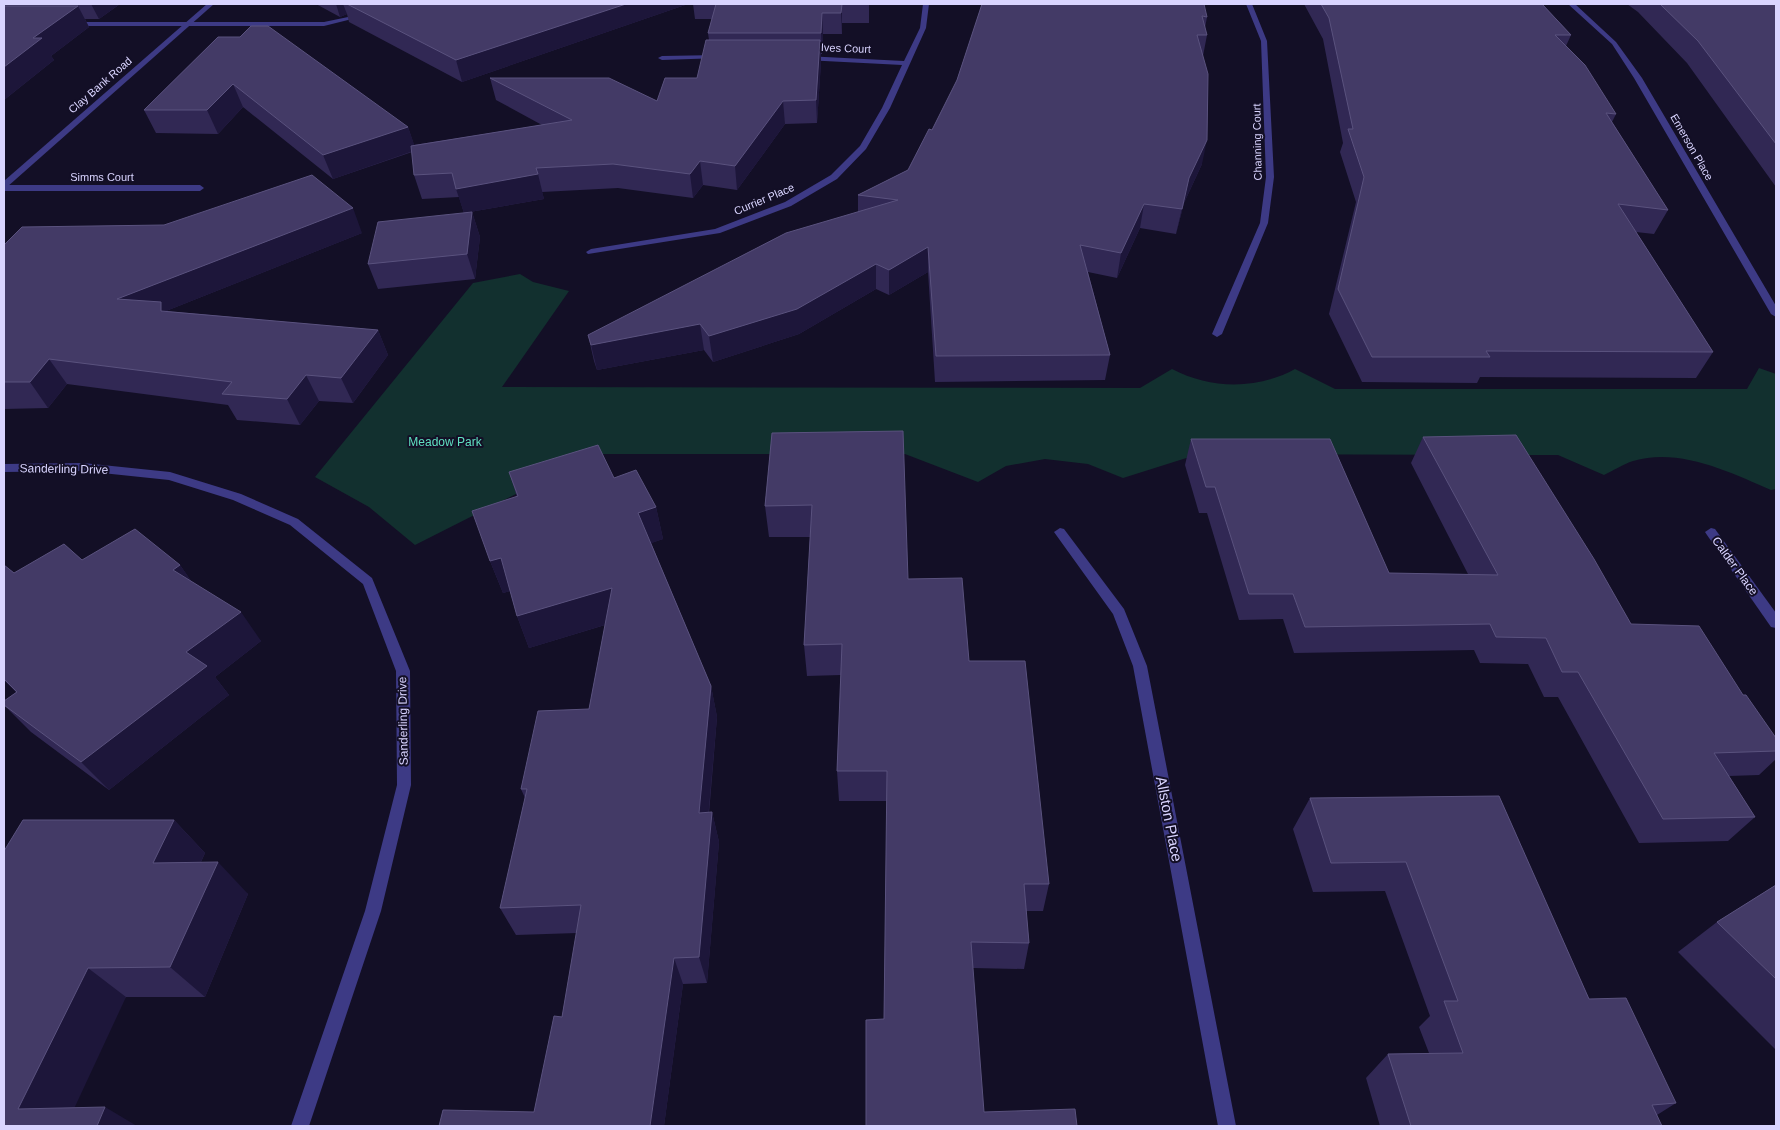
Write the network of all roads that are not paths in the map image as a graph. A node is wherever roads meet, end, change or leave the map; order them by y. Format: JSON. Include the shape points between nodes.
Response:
{"nodes":[{"id":1,"x":211,"y":4,"type":"edge"},
{"id":2,"x":926,"y":4,"type":"edge"},
{"id":3,"x":1249,"y":4,"type":"edge"},
{"id":4,"x":1570,"y":4,"type":"edge"},
{"id":5,"x":363,"y":12,"type":"edge"},
{"id":6,"x":62,"y":24,"type":"edge"},
{"id":7,"x":186,"y":24,"type":"junction"},
{"id":8,"x":726,"y":57,"type":"edge"},
{"id":9,"x":662,"y":58,"type":"dead end"},
{"id":10,"x":793,"y":58,"type":"edge"},
{"id":11,"x":908,"y":62,"type":"junction"},
{"id":12,"x":4,"y":185,"type":"edge"},
{"id":13,"x":4,"y":188,"type":"edge"},
{"id":14,"x":200,"y":188,"type":"dead end"},
{"id":15,"x":591,"y":252,"type":"dead end"},
{"id":16,"x":1776,"y":314,"type":"edge"},
{"id":17,"x":1217,"y":334,"type":"dead end"},
{"id":18,"x":4,"y":468,"type":"edge"},
{"id":19,"x":1060,"y":532,"type":"dead end"},
{"id":20,"x":1710,"y":532,"type":"dead end"},
{"id":21,"x":1776,"y":623,"type":"edge"},
{"id":22,"x":300,"y":1126,"type":"edge"},
{"id":23,"x":1227,"y":1126,"type":"edge"}],
"edges":[{"from":1,"to":7,"type":"street","name":"Clay Bank Road"},
{"from":2,"to":11,"type":"street","name":"Currier Place","via":[[923,28]]},
{"from":3,"to":17,"type":"street","name":"Channing Court","via":[[1264,41],[1270,177],[1264,223]]},
{"from":4,"to":16,"type":"street","name":"Emerson Place","via":[[1614,43],[1638,78]]},
{"from":5,"to":7,"type":"street","via":[[324,24]]},
{"from":6,"to":7,"type":"street"},
{"from":7,"to":12,"type":"street","name":"Clay Bank Road"},
{"from":8,"to":9,"type":"street"},
{"from":10,"to":11,"type":"street","name":"Ives Court"},
{"from":11,"to":15,"type":"street","name":"Currier Place","via":[[863,147],[834,177],[788,204],[717,230]]},
{"from":13,"to":14,"type":"street","name":"Simms Court"},
{"from":18,"to":22,"type":"street","name":"Sanderling Drive","via":[[83,467],[170,476],[237,497],[294,522],[368,581],[403,671],[404,785],[372,911]]},
{"from":19,"to":23,"type":"street","name":"Allston Place","via":[[1119,612],[1140,666]]},
{"from":20,"to":21,"type":"street","name":"Calder Place"}]}
